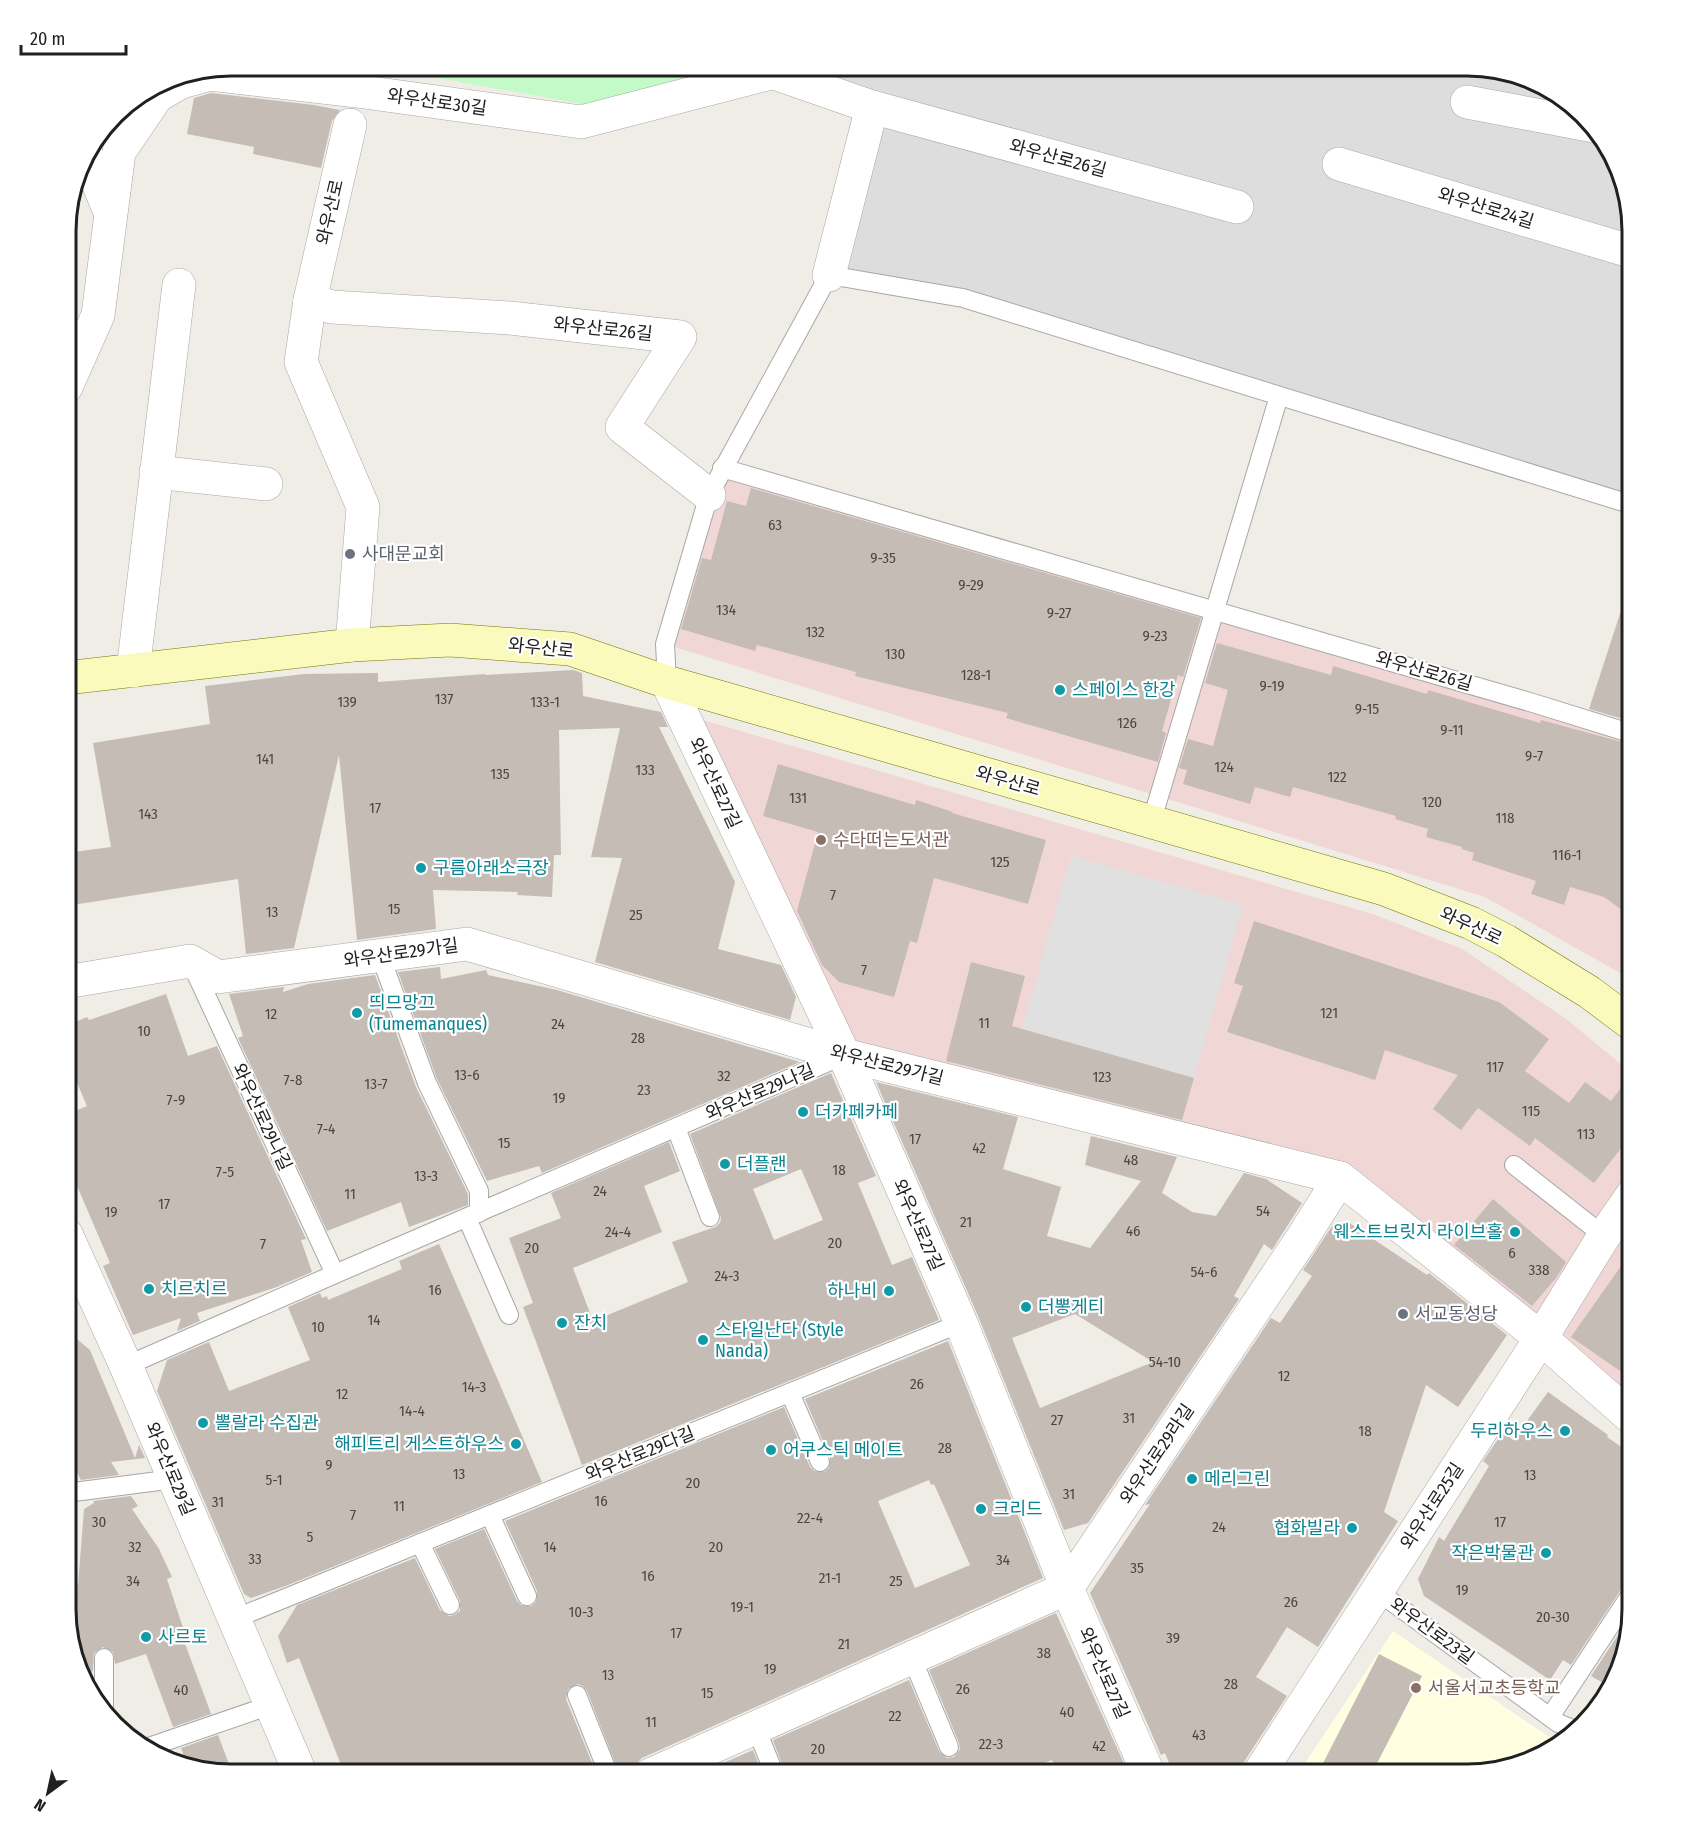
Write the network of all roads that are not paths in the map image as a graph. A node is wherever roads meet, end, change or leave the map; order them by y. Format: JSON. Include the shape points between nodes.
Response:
{"nodes":[{"id":1,"x":236,"y":77,"type":"edge"},
{"id":2,"x":758,"y":77,"type":"edge"},
{"id":3,"x":802,"y":77,"type":"edge"},
{"id":4,"x":163,"y":92,"type":"edge"},
{"id":5,"x":1467,"y":102,"type":"dead end"},
{"id":6,"x":872,"y":107,"type":"junction"},
{"id":7,"x":1578,"y":123,"type":"edge"},
{"id":8,"x":350,"y":125,"type":"dead end"},
{"id":9,"x":1339,"y":164,"type":"dead end"},
{"id":10,"x":91,"y":166,"type":"edge"},
{"id":11,"x":1238,"y":207,"type":"dead end"},
{"id":12,"x":111,"y":214,"type":"junction"},
{"id":13,"x":1622,"y":249,"type":"edge"},
{"id":14,"x":830,"y":275,"type":"junction"},
{"id":15,"x":179,"y":285,"type":"dead end"},
{"id":16,"x":310,"y":300,"type":"junction"},
{"id":17,"x":77,"y":362,"type":"edge"},
{"id":18,"x":1279,"y":396,"type":"junction"},
{"id":19,"x":156,"y":472,"type":"junction"},
{"id":20,"x":716,"y":481,"type":"junction"},
{"id":21,"x":266,"y":484,"type":"dead end"},
{"id":22,"x":1622,"y":502,"type":"edge"},
{"id":23,"x":1215,"y":610,"type":"junction"},
{"id":24,"x":352,"y":645,"type":"junction"},
{"id":25,"x":133,"y":671,"type":"junction"},
{"id":26,"x":77,"y":677,"type":"edge"},
{"id":27,"x":667,"y":682,"type":"junction"},
{"id":28,"x":1622,"y":730,"type":"edge"},
{"id":29,"x":1151,"y":823,"type":"junction"},
{"id":30,"x":380,"y":956,"type":"junction"},
{"id":31,"x":190,"y":961,"type":"junction"},
{"id":32,"x":76,"y":980,"type":"edge"},
{"id":33,"x":1622,"y":1017,"type":"edge"},
{"id":34,"x":844,"y":1055,"type":"junction"},
{"id":35,"x":676,"y":1128,"type":"junction"},
{"id":36,"x":1514,"y":1166,"type":"dead end"},
{"id":37,"x":1340,"y":1178,"type":"junction"},
{"id":38,"x":1622,"y":1210,"type":"edge"},
{"id":39,"x":473,"y":1216,"type":"junction"},
{"id":40,"x":710,"y":1217,"type":"dead end"},
{"id":41,"x":1604,"y":1236,"type":"junction"},
{"id":42,"x":76,"y":1257,"type":"edge"},
{"id":43,"x":335,"y":1274,"type":"junction"},
{"id":44,"x":509,"y":1315,"type":"dead end"},
{"id":45,"x":961,"y":1323,"type":"junction"},
{"id":46,"x":1541,"y":1338,"type":"junction"},
{"id":47,"x":126,"y":1366,"type":"junction"},
{"id":48,"x":790,"y":1393,"type":"junction"},
{"id":49,"x":1622,"y":1409,"type":"edge"},
{"id":50,"x":820,"y":1462,"type":"dead end"},
{"id":51,"x":174,"y":1479,"type":"junction"},
{"id":52,"x":76,"y":1492,"type":"edge"},
{"id":53,"x":490,"y":1515,"type":"junction"},
{"id":54,"x":420,"y":1543,"type":"junction"},
{"id":55,"x":1067,"y":1588,"type":"junction"},
{"id":56,"x":1377,"y":1591,"type":"junction"},
{"id":57,"x":527,"y":1596,"type":"dead end"},
{"id":58,"x":450,"y":1605,"type":"dead end"},
{"id":59,"x":1622,"y":1608,"type":"edge"},
{"id":60,"x":234,"y":1619,"type":"junction"},
{"id":61,"x":104,"y":1658,"type":"dead end"},
{"id":62,"x":912,"y":1658,"type":"junction"},
{"id":63,"x":577,"y":1695,"type":"dead end"},
{"id":64,"x":104,"y":1698,"type":"edge"},
{"id":65,"x":271,"y":1705,"type":"junction"},
{"id":66,"x":1550,"y":1718,"type":"junction"},
{"id":67,"x":1568,"y":1727,"type":"edge"},
{"id":68,"x":756,"y":1728,"type":"junction"},
{"id":69,"x":155,"y":1745,"type":"edge"},
{"id":70,"x":949,"y":1747,"type":"dead end"},
{"id":71,"x":296,"y":1764,"type":"edge"},
{"id":72,"x":605,"y":1764,"type":"edge"},
{"id":73,"x":675,"y":1764,"type":"edge"},
{"id":74,"x":771,"y":1764,"type":"edge"},
{"id":75,"x":1144,"y":1764,"type":"edge"},
{"id":76,"x":1265,"y":1764,"type":"edge"}],
"edges":[{"from":1,"to":2,"type":"street","name":"와우산로30길","via":[[581,122]]},
{"from":3,"to":6,"type":"street","name":"와우산로30길"},
{"from":4,"to":12,"type":"street","name":"와우산로30길","via":[[118,152]]},
{"from":5,"to":7,"type":"street"},
{"from":6,"to":11,"type":"street","name":"와우산로26길"},
{"from":6,"to":14,"type":"street"},
{"from":8,"to":16,"type":"street","name":"와우산로"},
{"from":9,"to":13,"type":"street","name":"와우산로24길"},
{"from":10,"to":12,"type":"street","name":"와우산로30길"},
{"from":12,"to":17,"type":"street","name":"와우산로30길","via":[[98,315]]},
{"from":14,"to":18,"type":"lane","via":[[963,298]]},
{"from":14,"to":20,"type":"lane"},
{"from":15,"to":19,"type":"street"},
{"from":16,"to":20,"type":"street","name":"와우산로26길","via":[[332,307],[510,318],[680,337],[622,427]]},
{"from":16,"to":24,"type":"street","name":"와우산로","via":[[301,362],[363,507]]},
{"from":18,"to":22,"type":"lane"},
{"from":18,"to":23,"type":"lane"},
{"from":19,"to":21,"type":"street"},
{"from":19,"to":25,"type":"street"},
{"from":20,"to":23,"type":"lane","name":"와우산로26길"},
{"from":20,"to":27,"type":"lane","via":[[665,644]]},
{"from":23,"to":28,"type":"lane","name":"와우산로26길"},
{"from":23,"to":29,"type":"lane"},
{"from":24,"to":25,"type":"street","name":"와우산로"},
{"from":24,"to":27,"type":"street","name":"와우산로","via":[[450,640],[570,649]]},
{"from":25,"to":26,"type":"street","name":"와우산로"},
{"from":27,"to":29,"type":"street","name":"와우산로"},
{"from":27,"to":34,"type":"street","name":"와우산로27길"},
{"from":29,"to":33,"type":"street","name":"와우산로","via":[[1384,889],[1471,923],[1589,992]]},
{"from":30,"to":31,"type":"street","name":"와우산로29가길","via":[[218,977]]},
{"from":30,"to":34,"type":"street","name":"와우산로29가길","via":[[467,944]]},
{"from":30,"to":39,"type":"lane","via":[[427,1083],[479,1191]]},
{"from":31,"to":32,"type":"street"},
{"from":31,"to":43,"type":"lane","name":"와우산로29나길"},
{"from":34,"to":35,"type":"lane","name":"와우산로29나길"},
{"from":34,"to":37,"type":"street","name":"와우산로29가길"},
{"from":34,"to":45,"type":"street","name":"와우산로27길"},
{"from":35,"to":39,"type":"lane","name":"와우산로29나길"},
{"from":35,"to":40,"type":"lane"},
{"from":36,"to":41,"type":"lane"},
{"from":37,"to":46,"type":"street","name":"와우산로29가길"},
{"from":37,"to":55,"type":"street","name":"와우산로29라길"},
{"from":38,"to":41,"type":"street","name":"와우산로25길"},
{"from":39,"to":43,"type":"lane","name":"와우산로29나길"},
{"from":39,"to":44,"type":"lane"},
{"from":41,"to":46,"type":"street","name":"와우산로25길"},
{"from":42,"to":47,"type":"street","name":"와우산로29길"},
{"from":43,"to":47,"type":"lane","name":"와우산로29나길"},
{"from":45,"to":48,"type":"lane","name":"와우산로29다길"},
{"from":45,"to":55,"type":"street","name":"와우산로27길"},
{"from":46,"to":49,"type":"street","name":"와우산로29가길"},
{"from":46,"to":56,"type":"street","name":"와우산로25길"},
{"from":47,"to":51,"type":"street","name":"와우산로29길"},
{"from":48,"to":50,"type":"lane"},
{"from":48,"to":53,"type":"lane","name":"와우산로29다길"},
{"from":51,"to":52,"type":"lane"},
{"from":51,"to":60,"type":"street","name":"와우산로29길"},
{"from":53,"to":54,"type":"lane","name":"와우산로29다길"},
{"from":53,"to":57,"type":"lane"},
{"from":54,"to":58,"type":"lane"},
{"from":54,"to":60,"type":"lane","name":"와우산로29다길"},
{"from":55,"to":62,"type":"street"},
{"from":55,"to":75,"type":"street","name":"와우산로27길"},
{"from":56,"to":66,"type":"lane","name":"와우산로23길"},
{"from":56,"to":76,"type":"street","name":"와우산로25길"},
{"from":59,"to":66,"type":"lane"},
{"from":60,"to":65,"type":"street","name":"와우산로29길"},
{"from":61,"to":64,"type":"lane"},
{"from":62,"to":68,"type":"street"},
{"from":62,"to":70,"type":"lane"},
{"from":63,"to":72,"type":"lane"},
{"from":65,"to":69,"type":"lane"},
{"from":65,"to":71,"type":"street","name":"와우산로29길"},
{"from":66,"to":67,"type":"lane","name":"와우산로23길"},
{"from":68,"to":73,"type":"street"},
{"from":68,"to":74,"type":"lane"}]}
